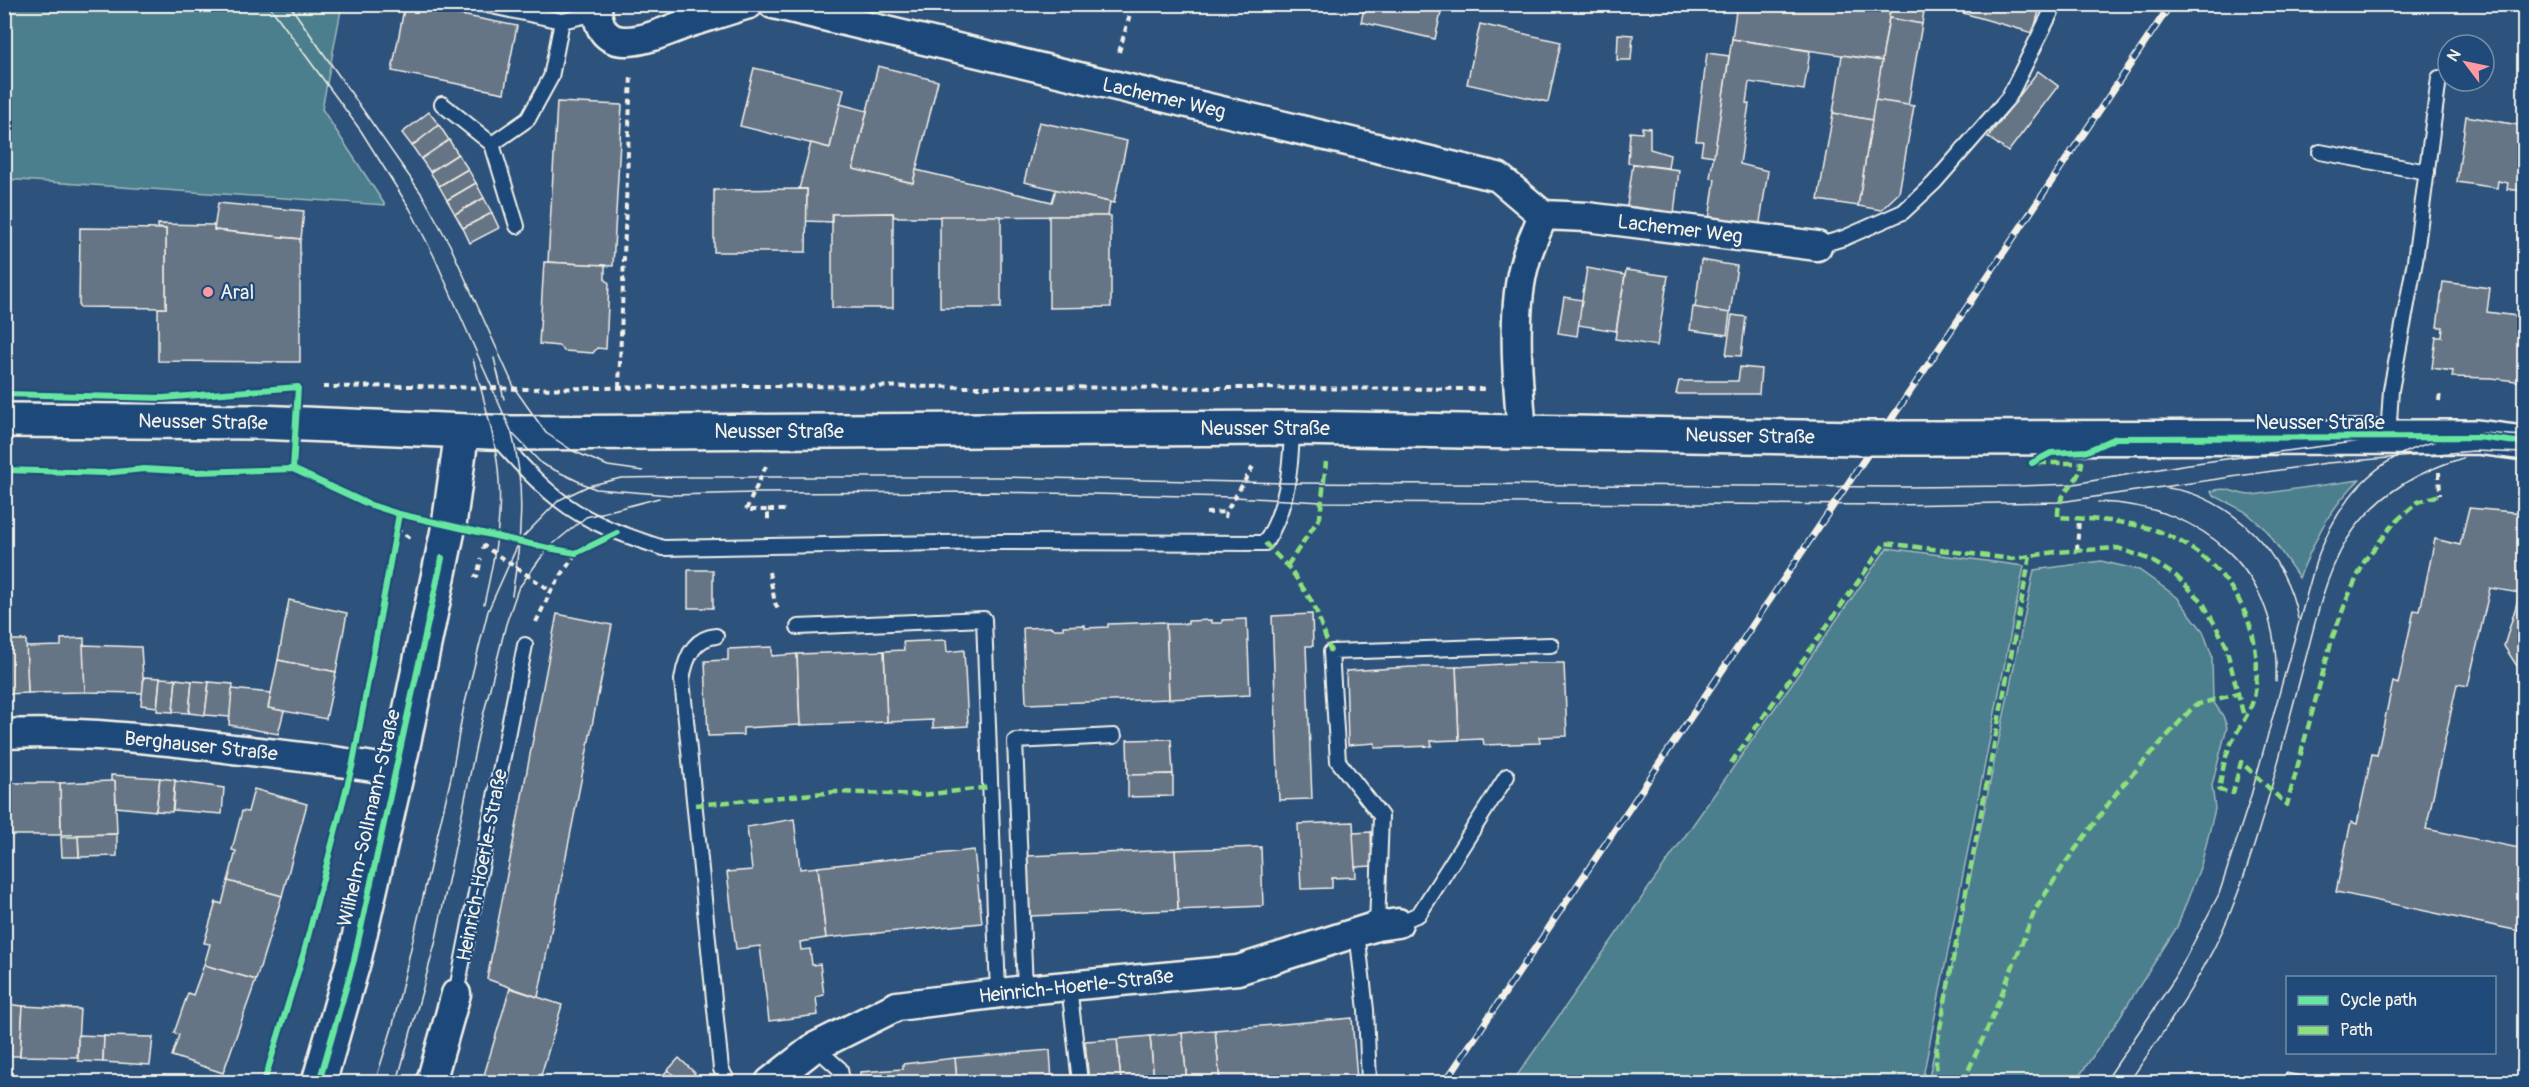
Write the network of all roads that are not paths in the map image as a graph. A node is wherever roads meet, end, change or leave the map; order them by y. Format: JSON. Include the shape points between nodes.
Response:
{"nodes":[{"id":1,"x":482,"y":4,"type":"edge"},
{"id":2,"x":748,"y":4,"type":"edge"},
{"id":3,"x":773,"y":4,"type":"edge"},
{"id":4,"x":2055,"y":4,"type":"edge"},
{"id":5,"x":597,"y":9,"type":"edge"},
{"id":6,"x":562,"y":21,"type":"junction"},
{"id":7,"x":2437,"y":93,"type":"edge"},
{"id":8,"x":442,"y":104,"type":"dead end"},
{"id":9,"x":492,"y":144,"type":"junction"},
{"id":10,"x":2320,"y":152,"type":"dead end"},
{"id":11,"x":2427,"y":172,"type":"junction"},
{"id":12,"x":1543,"y":215,"type":"junction"},
{"id":13,"x":517,"y":226,"type":"dead end"},
{"id":14,"x":1817,"y":246,"type":"joint"},
{"id":15,"x":4,"y":420,"type":"edge"},
{"id":16,"x":1293,"y":428,"type":"junction"},
{"id":17,"x":477,"y":432,"type":"junction"},
{"id":18,"x":1522,"y":433,"type":"junction"},
{"id":19,"x":2388,"y":439,"type":"junction"},
{"id":20,"x":2524,"y":443,"type":"edge"},
{"id":21,"x":798,"y":627,"type":"road end"},
{"id":22,"x":716,"y":636,"type":"dead end"},
{"id":23,"x":525,"y":645,"type":"road end"},
{"id":24,"x":1551,"y":645,"type":"dead end"},
{"id":25,"x":4,"y":734,"type":"edge"},
{"id":26,"x":1114,"y":736,"type":"dead end"},
{"id":27,"x":397,"y":771,"type":"junction"},
{"id":28,"x":1507,"y":776,"type":"dead end"},
{"id":29,"x":1378,"y":927,"type":"junction"},
{"id":30,"x":1069,"y":986,"type":"junction"},
{"id":31,"x":1012,"y":992,"type":"junction"},
{"id":32,"x":456,"y":994,"type":"joint"},
{"id":33,"x":815,"y":1047,"type":"junction"},
{"id":34,"x":319,"y":1083,"type":"edge"},
{"id":35,"x":431,"y":1083,"type":"edge"},
{"id":36,"x":728,"y":1083,"type":"edge"},
{"id":37,"x":770,"y":1083,"type":"edge"},
{"id":38,"x":842,"y":1083,"type":"edge"},
{"id":39,"x":1080,"y":1083,"type":"edge"},
{"id":40,"x":1370,"y":1083,"type":"edge"}],
"edges":[{"from":1,"to":6,"type":"lane"},
{"from":2,"to":5,"type":"street","via":[[632,43],[603,31]]},
{"from":3,"to":12,"type":"street","name":"Lachemer Weg","via":[[1498,177]]},
{"from":4,"to":14,"type":"lane","via":[[2009,97],[1934,183],[1903,212]]},
{"from":5,"to":6,"type":"lane"},
{"from":6,"to":9,"type":"lane","via":[[551,77],[528,119]]},
{"from":7,"to":11,"type":"lane"},
{"from":8,"to":9,"type":"lane"},
{"from":9,"to":13,"type":"lane"},
{"from":10,"to":11,"type":"lane"},
{"from":11,"to":19,"type":"lane","via":[[2391,390]]},
{"from":12,"to":14,"type":"street","name":"Lachemer Weg"},
{"from":12,"to":18,"type":"street","via":[[1524,263],[1518,299]]},
{"from":15,"to":17,"type":"main road","name":"Neusser Straße","via":[[258,422]]},
{"from":16,"to":17,"type":"main road","name":"Neusser Straße"},
{"from":16,"to":17,"type":"lane","via":[[1292,462],[1284,499],[1278,523],[1265,543],[999,542],[663,548],[617,533],[560,500]]},
{"from":16,"to":18,"type":"main road","name":"Neusser Straße"},
{"from":17,"to":27,"type":"main road","name":"Wilhelm-Sollmann-Straße","via":[[449,525]]},
{"from":18,"to":19,"type":"main road","name":"Neusser Straße","bridge":true},
{"from":19,"to":20,"type":"main road","name":"Neusser Straße","via":[[2477,437]]},
{"from":21,"to":31,"type":"lane","via":[[984,619]]},
{"from":22,"to":36,"type":"lane","via":[[700,640],[690,652],[682,680],[721,1069]]},
{"from":23,"to":32,"type":"lane","name":"Heinrich-Hoerle-Straße"},
{"from":24,"to":29,"type":"lane","via":[[1331,652],[1338,761],[1381,816]]},
{"from":25,"to":27,"type":"street","name":"Berghauser Straße","via":[[156,739]]},
{"from":26,"to":31,"type":"lane","via":[[1015,741]]},
{"from":27,"to":34,"type":"main road","name":"Wilhelm-Sollmann-Straße","via":[[354,960]]},
{"from":28,"to":29,"type":"lane","via":[[1419,914]]},
{"from":29,"to":30,"type":"street","name":"Heinrich-Hoerle-Straße","via":[[1238,969]]},
{"from":29,"to":40,"type":"lane","via":[[1366,1010]]},
{"from":30,"to":31,"type":"street","name":"Heinrich-Hoerle-Straße"},
{"from":30,"to":39,"type":"lane"},
{"from":31,"to":33,"type":"street","name":"Heinrich-Hoerle-Straße","via":[[897,1006]]},
{"from":32,"to":35,"type":"street","name":"Heinrich-Hoerle-Straße"},
{"from":33,"to":37,"type":"street","name":"Heinrich-Hoerle-Straße"},
{"from":33,"to":38,"type":"lane","via":[[840,1069]]}]}
